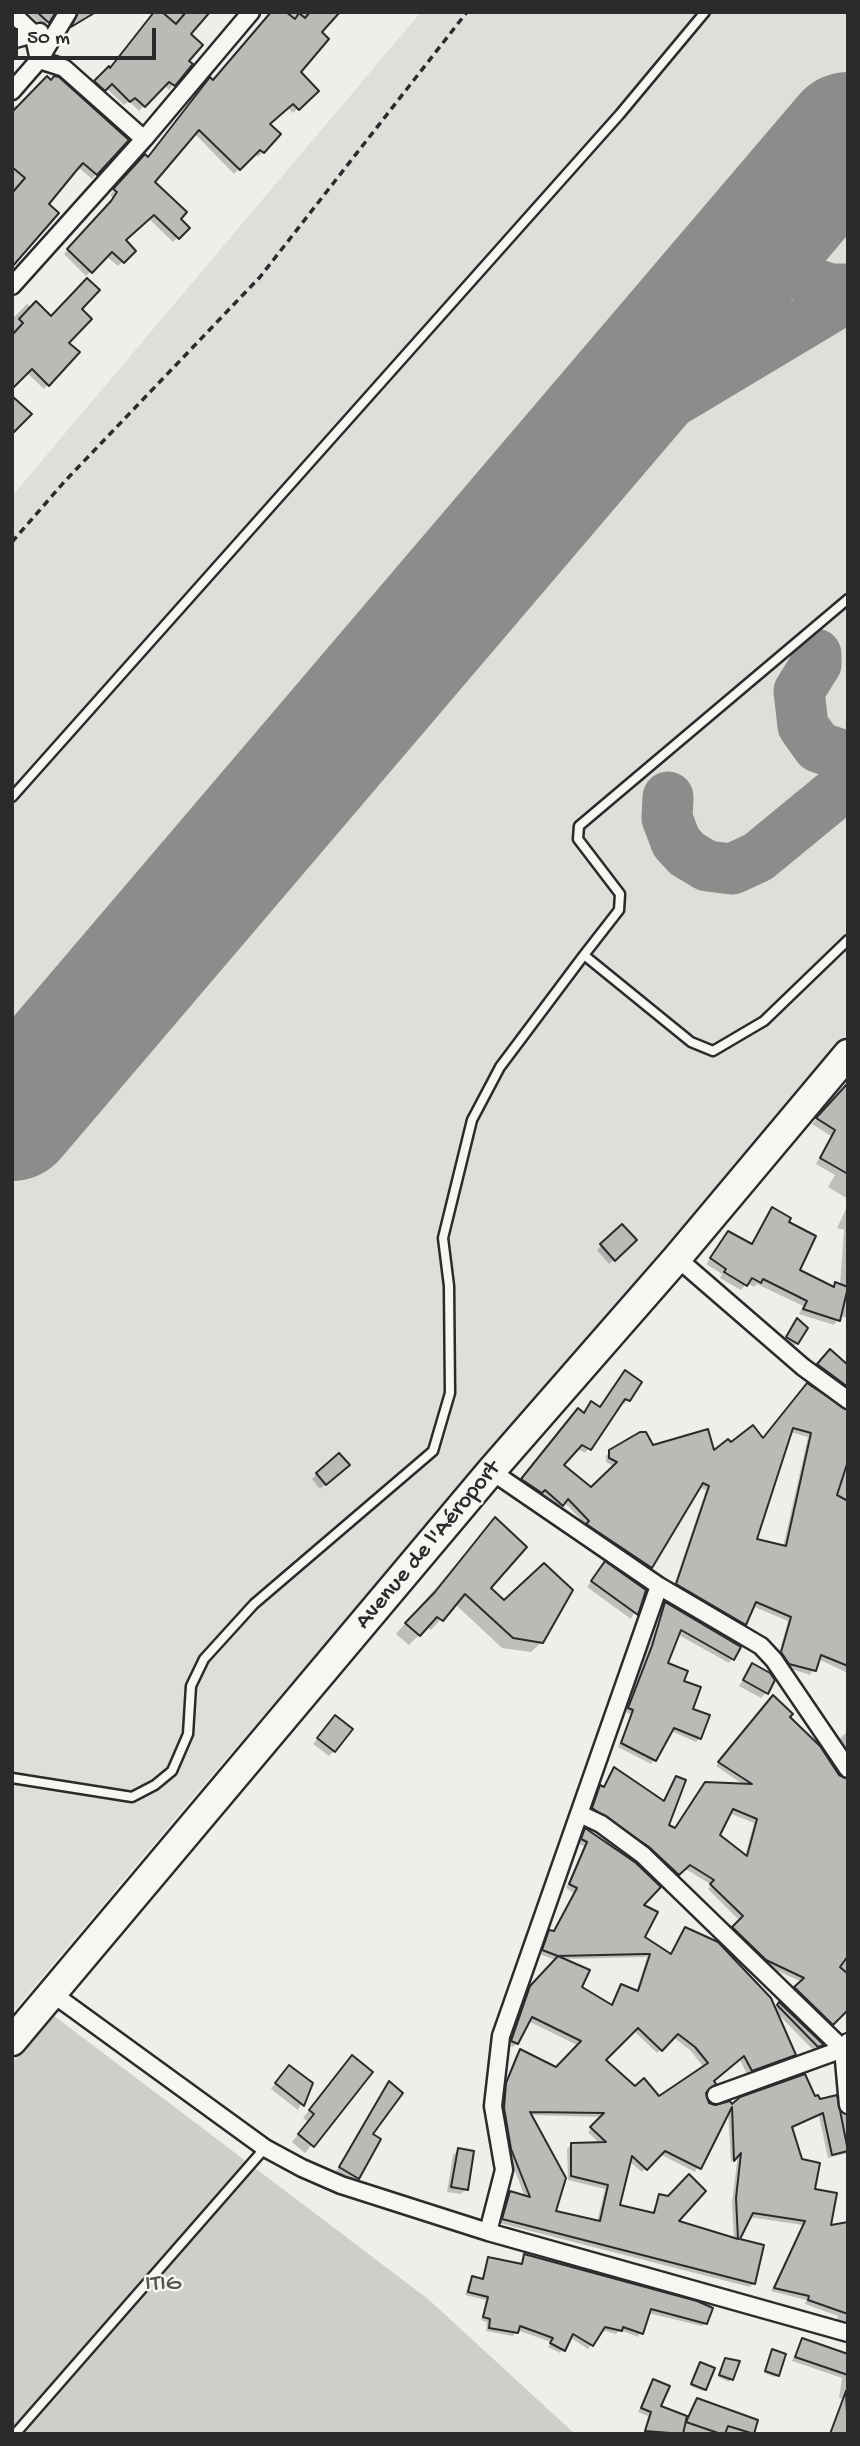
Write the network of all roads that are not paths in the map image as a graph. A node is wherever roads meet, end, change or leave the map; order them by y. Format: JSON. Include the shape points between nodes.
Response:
{"nodes":[{"id":1,"x":68,"y":12,"type":"edge"},
{"id":2,"x":251,"y":12,"type":"edge"},
{"id":3,"x":705,"y":12,"type":"edge"},
{"id":4,"x":12,"y":13,"type":"edge"},
{"id":5,"x":56,"y":28,"type":"junction"},
{"id":6,"x":33,"y":33,"type":"junction"},
{"id":7,"x":12,"y":40,"type":"edge"},
{"id":8,"x":39,"y":60,"type":"junction"},
{"id":9,"x":12,"y":92,"type":"edge"},
{"id":10,"x":145,"y":138,"type":"junction"},
{"id":11,"x":12,"y":286,"type":"edge"},
{"id":12,"x":848,"y":599,"type":"edge"},
{"id":13,"x":12,"y":797,"type":"edge"},
{"id":14,"x":848,"y":940,"type":"edge"},
{"id":15,"x":584,"y":955,"type":"junction"},
{"id":16,"x":848,"y":1054,"type":"edge"},
{"id":17,"x":677,"y":1258,"type":"junction"},
{"id":18,"x":848,"y":1399,"type":"edge"},
{"id":19,"x":491,"y":1471,"type":"junction"},
{"id":20,"x":659,"y":1586,"type":"junction"},
{"id":21,"x":848,"y":1769,"type":"edge"},
{"id":22,"x":12,"y":1777,"type":"edge"},
{"id":23,"x":580,"y":1814,"type":"junction"},
{"id":24,"x":53,"y":1994,"type":"junction"},
{"id":25,"x":12,"y":2041,"type":"edge"},
{"id":26,"x":845,"y":2046,"type":"edge"},
{"id":27,"x":716,"y":2095,"type":"dead end"},
{"id":28,"x":848,"y":2105,"type":"edge"},
{"id":29,"x":265,"y":2148,"type":"junction"},
{"id":30,"x":488,"y":2232,"type":"junction"},
{"id":31,"x":848,"y":2333,"type":"edge"},
{"id":32,"x":15,"y":2434,"type":"edge"}],
"edges":[{"from":1,"to":5,"type":"street"},
{"from":2,"to":10,"type":"street"},
{"from":3,"to":13,"type":"lane","via":[[620,114]]},
{"from":4,"to":6,"type":"street"},
{"from":5,"to":6,"type":"street"},
{"from":5,"to":8,"type":"street"},
{"from":6,"to":7,"type":"street"},
{"from":6,"to":8,"type":"street"},
{"from":8,"to":9,"type":"street"},
{"from":8,"to":10,"type":"street","via":[[64,68]]},
{"from":10,"to":11,"type":"street"},
{"from":12,"to":15,"type":"lane","via":[[579,826],[578,839],[620,894],[619,910]]},
{"from":14,"to":15,"type":"lane","via":[[764,1021],[713,1051],[691,1042]]},
{"from":15,"to":22,"type":"lane","via":[[500,1067],[472,1120],[443,1238],[452,1352],[450,1393],[433,1451],[254,1604],[204,1659],[191,1686],[188,1734],[172,1771],[132,1797]]},
{"from":16,"to":17,"type":"highway","name":"Avenue de l'Aéroport"},
{"from":17,"to":18,"type":"street","via":[[803,1367]]},
{"from":17,"to":19,"type":"highway","name":"Avenue de l'Aéroport"},
{"from":19,"to":20,"type":"street"},
{"from":19,"to":24,"type":"highway","name":"Avenue de l'Aéroport"},
{"from":20,"to":21,"type":"street","via":[[761,1646]]},
{"from":20,"to":23,"type":"street"},
{"from":23,"to":26,"type":"street","via":[[627,1841]]},
{"from":23,"to":30,"type":"street","via":[[501,2036],[493,2106],[504,2170]]},
{"from":24,"to":25,"type":"highway","name":"Avenue de l'Aéroport"},
{"from":24,"to":29,"type":"street"},
{"from":26,"to":27,"type":"street"},
{"from":26,"to":28,"type":"street"},
{"from":29,"to":30,"type":"street","via":[[341,2185]]},
{"from":29,"to":32,"type":"lane"},
{"from":30,"to":31,"type":"street"}]}
